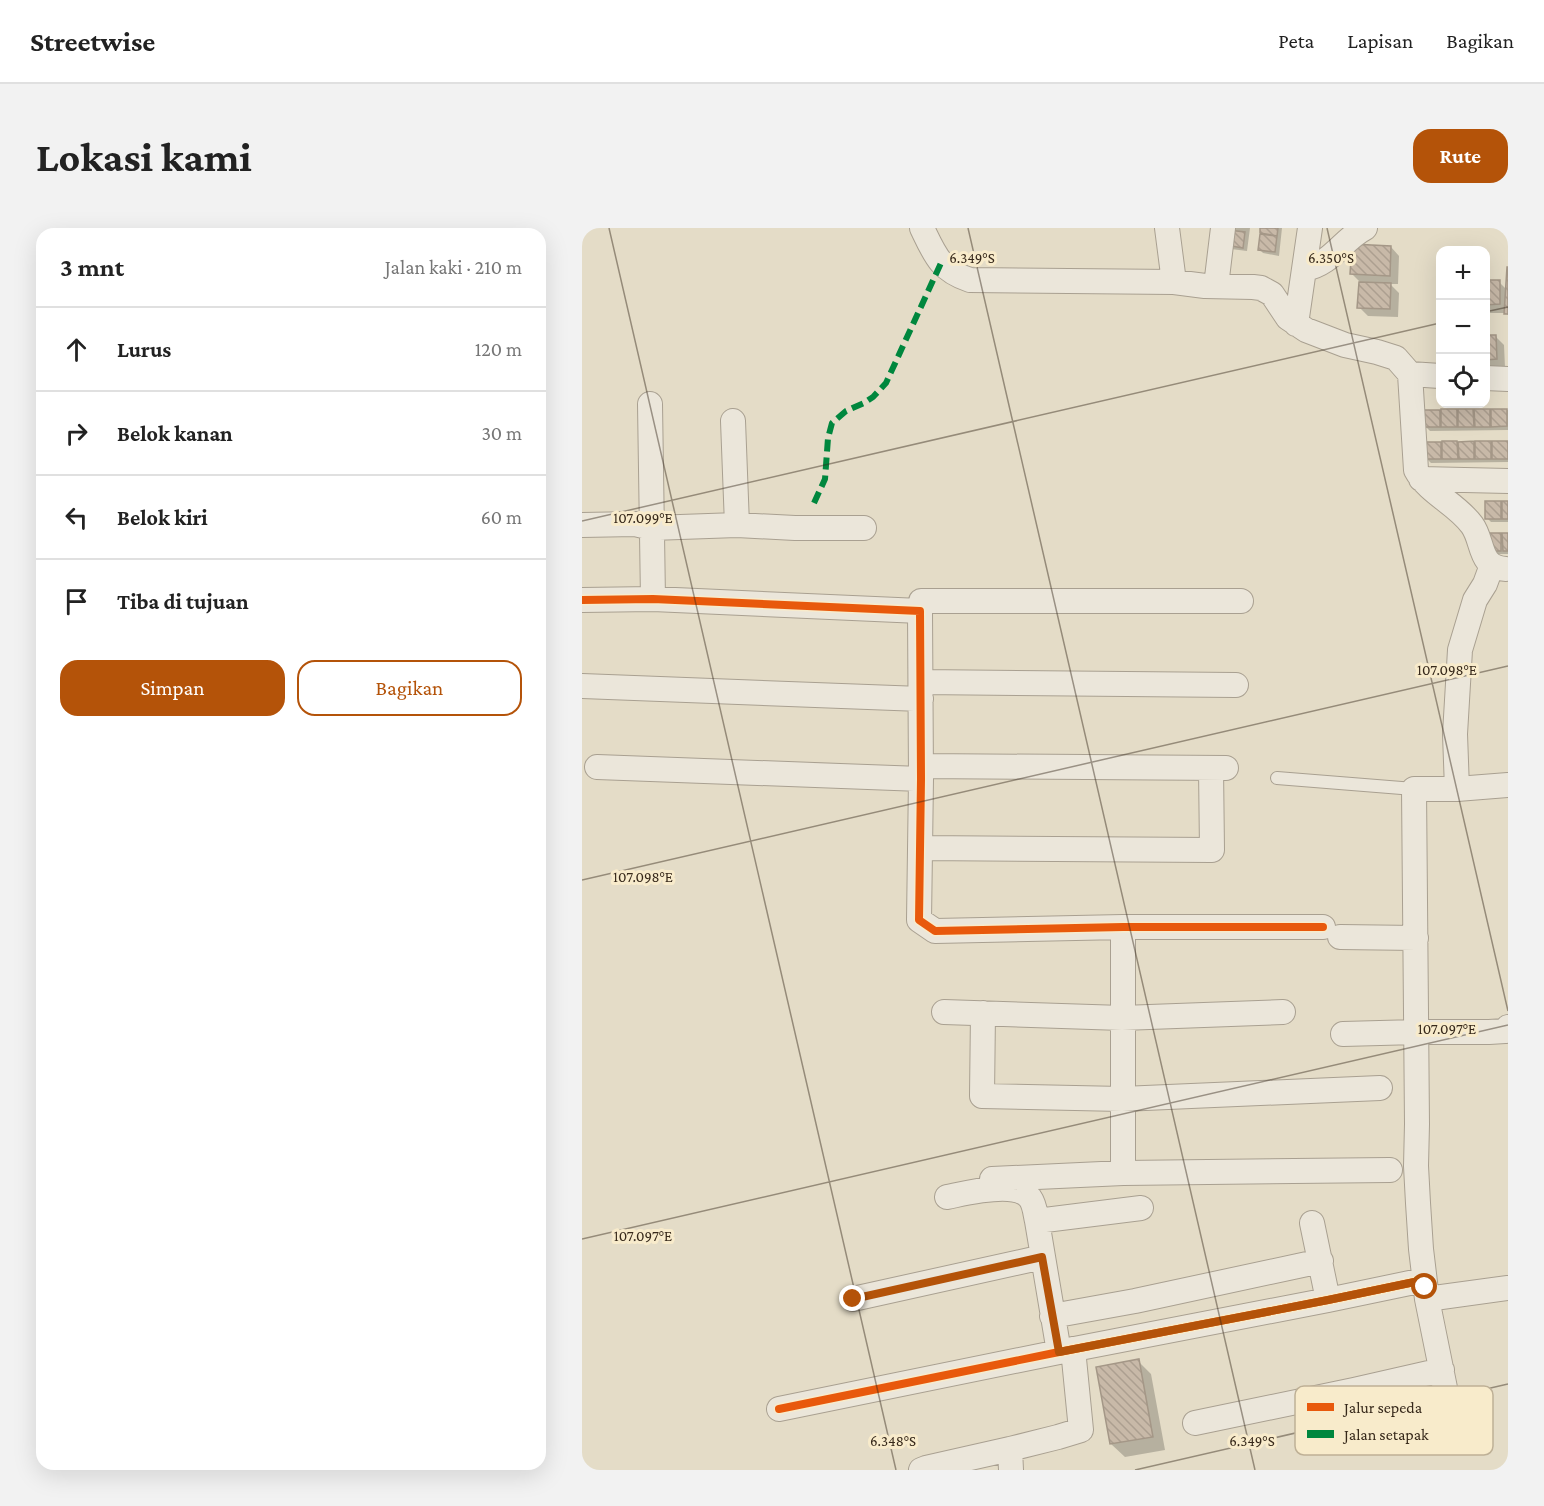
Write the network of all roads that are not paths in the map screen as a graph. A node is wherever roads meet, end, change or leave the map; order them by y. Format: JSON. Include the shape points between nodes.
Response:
{"nodes":[{"id":1,"x":922,"y":228,"type":"edge"},
{"id":2,"x":1167,"y":228,"type":"edge"},
{"id":3,"x":1222,"y":228,"type":"edge"},
{"id":4,"x":1310,"y":228,"type":"edge"},
{"id":5,"x":1365,"y":228,"type":"edge"},
{"id":6,"x":1304,"y":269,"type":"junction"},
{"id":7,"x":1174,"y":282,"type":"junction"},
{"id":8,"x":1216,"y":286,"type":"junction"},
{"id":9,"x":1296,"y":324,"type":"junction"},
{"id":10,"x":1410,"y":374,"type":"junction"},
{"id":11,"x":1436,"y":376,"type":"edge"},
{"id":12,"x":1490,"y":378,"type":"edge"},
{"id":13,"x":1508,"y":379,"type":"edge"},
{"id":14,"x":650,"y":404,"type":"dead end"},
{"id":15,"x":733,"y":421,"type":"dead end"},
{"id":16,"x":1421,"y":479,"type":"junction"},
{"id":17,"x":1508,"y":481,"type":"edge"},
{"id":18,"x":582,"y":525,"type":"edge"},
{"id":19,"x":737,"y":525,"type":"junction"},
{"id":20,"x":652,"y":528,"type":"junction"},
{"id":21,"x":864,"y":528,"type":"dead end"},
{"id":22,"x":1500,"y":567,"type":"edge"},
{"id":23,"x":653,"y":599,"type":"junction"},
{"id":24,"x":582,"y":600,"type":"edge"},
{"id":25,"x":1241,"y":601,"type":"dead end"},
{"id":26,"x":920,"y":611,"type":"junction"},
{"id":27,"x":1236,"y":685,"type":"dead end"},
{"id":28,"x":582,"y":686,"type":"edge"},
{"id":29,"x":921,"y":690,"type":"junction"},
{"id":30,"x":597,"y":766,"type":"dead end"},
{"id":31,"x":921,"y":773,"type":"junction"},
{"id":32,"x":1277,"y":778,"type":"dead end"},
{"id":33,"x":1508,"y":785,"type":"edge"},
{"id":34,"x":1414,"y":789,"type":"junction"},
{"id":35,"x":1457,"y":789,"type":"junction"},
{"id":36,"x":920,"y":848,"type":"junction"},
{"id":37,"x":1123,"y":927,"type":"junction"},
{"id":38,"x":1416,"y":938,"type":"junction"},
{"id":39,"x":944,"y":1012,"type":"dead end"},
{"id":40,"x":1283,"y":1012,"type":"dead end"},
{"id":41,"x":983,"y":1013,"type":"junction"},
{"id":42,"x":1122,"y":1018,"type":"junction"},
{"id":43,"x":1508,"y":1027,"type":"edge"},
{"id":44,"x":1416,"y":1032,"type":"junction"},
{"id":45,"x":1343,"y":1034,"type":"dead end"},
{"id":46,"x":1380,"y":1088,"type":"dead end"},
{"id":47,"x":1122,"y":1099,"type":"junction"},
{"id":48,"x":1390,"y":1170,"type":"dead end"},
{"id":49,"x":1123,"y":1173,"type":"junction"},
{"id":50,"x":992,"y":1179,"type":"dead end"},
{"id":51,"x":946,"y":1197,"type":"dead end"},
{"id":52,"x":1142,"y":1208,"type":"dead end"},
{"id":53,"x":1037,"y":1221,"type":"junction"},
{"id":54,"x":1312,"y":1223,"type":"dead end"},
{"id":55,"x":1042,"y":1257,"type":"junction"},
{"id":56,"x":1321,"y":1261,"type":"junction"},
{"id":57,"x":1508,"y":1288,"type":"edge"},
{"id":58,"x":1426,"y":1289,"type":"junction"},
{"id":59,"x":853,"y":1299,"type":"dead end"},
{"id":60,"x":1328,"y":1300,"type":"junction"},
{"id":61,"x":1052,"y":1316,"type":"junction"},
{"id":62,"x":1066,"y":1351,"type":"junction"},
{"id":63,"x":1399,"y":1386,"type":"edge"},
{"id":64,"x":1295,"y":1402,"type":"edge"},
{"id":65,"x":779,"y":1409,"type":"dead end"},
{"id":66,"x":1195,"y":1423,"type":"dead end"},
{"id":67,"x":1011,"y":1460,"type":"edge"},
{"id":68,"x":921,"y":1470,"type":"edge"}],
"edges":[{"from":1,"to":7,"type":"street","via":[[941,263],[970,280]]},
{"from":2,"to":7,"type":"street"},
{"from":3,"to":8,"type":"street"},
{"from":4,"to":6,"type":"street"},
{"from":5,"to":6,"type":"street","via":[[1321,264]]},
{"from":6,"to":9,"type":"street"},
{"from":7,"to":8,"type":"street"},
{"from":8,"to":9,"type":"street","via":[[1267,291]]},
{"from":9,"to":10,"type":"street","via":[[1345,345],[1396,358]]},
{"from":10,"to":11,"type":"street"},
{"from":10,"to":16,"type":"street","via":[[1415,467]]},
{"from":12,"to":13,"type":"street"},
{"from":14,"to":20,"type":"street"},
{"from":15,"to":19,"type":"street"},
{"from":16,"to":17,"type":"street"},
{"from":16,"to":22,"type":"street","via":[[1471,523],[1484,555]]},
{"from":18,"to":20,"type":"street","via":[[635,524]]},
{"from":19,"to":20,"type":"street"},
{"from":19,"to":21,"type":"street"},
{"from":20,"to":23,"type":"street"},
{"from":22,"to":35,"type":"street","via":[[1475,600],[1460,650],[1455,734]]},
{"from":23,"to":24,"type":"street"},
{"from":23,"to":26,"type":"street"},
{"from":25,"to":26,"type":"street","via":[[921,601]]},
{"from":26,"to":29,"type":"street"},
{"from":27,"to":29,"type":"street"},
{"from":28,"to":29,"type":"street"},
{"from":29,"to":31,"type":"street"},
{"from":30,"to":31,"type":"street"},
{"from":31,"to":36,"type":"street"},
{"from":31,"to":36,"type":"street","via":[[1219,768],[1212,850]]},
{"from":32,"to":34,"type":"lane"},
{"from":33,"to":35,"type":"street"},
{"from":34,"to":35,"type":"street"},
{"from":34,"to":38,"type":"street"},
{"from":36,"to":37,"type":"street","via":[[920,920],[935,931]]},
{"from":37,"to":38,"type":"street"},
{"from":37,"to":42,"type":"street"},
{"from":38,"to":44,"type":"street"},
{"from":39,"to":41,"type":"street"},
{"from":40,"to":42,"type":"street"},
{"from":41,"to":42,"type":"street"},
{"from":41,"to":47,"type":"street","via":[[982,1096]]},
{"from":42,"to":47,"type":"street"},
{"from":43,"to":44,"type":"street","via":[[1505,1031],[1489,1032]]},
{"from":44,"to":45,"type":"street"},
{"from":44,"to":58,"type":"street","via":[[1416,1166]]},
{"from":46,"to":47,"type":"street"},
{"from":47,"to":49,"type":"street"},
{"from":48,"to":49,"type":"street"},
{"from":49,"to":50,"type":"street"},
{"from":51,"to":53,"type":"street","via":[[996,1189],[1018,1191],[1032,1200]]},
{"from":52,"to":53,"type":"street"},
{"from":53,"to":55,"type":"street"},
{"from":54,"to":56,"type":"street"},
{"from":55,"to":59,"type":"street"},
{"from":55,"to":61,"type":"street"},
{"from":56,"to":60,"type":"street"},
{"from":56,"to":61,"type":"street"},
{"from":57,"to":58,"type":"street"},
{"from":58,"to":60,"type":"street"},
{"from":58,"to":63,"type":"street","via":[[1444,1382]]},
{"from":60,"to":62,"type":"street"},
{"from":61,"to":62,"type":"street"},
{"from":62,"to":65,"type":"street"},
{"from":62,"to":67,"type":"street","via":[[1081,1430]]},
{"from":64,"to":66,"type":"street"},
{"from":67,"to":68,"type":"street"}]}
